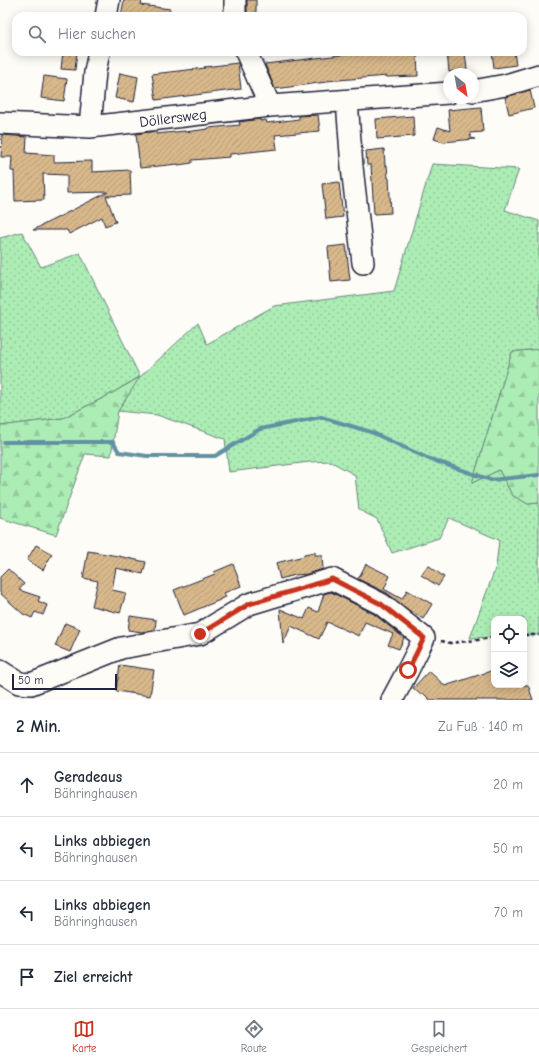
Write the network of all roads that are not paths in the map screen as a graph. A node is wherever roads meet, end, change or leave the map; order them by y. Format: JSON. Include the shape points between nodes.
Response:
{"nodes":[{"id":1,"x":109,"y":0,"type":"edge"},
{"id":2,"x":235,"y":0,"type":"edge"},
{"id":3,"x":107,"y":12,"type":"edge"},
{"id":4,"x":235,"y":12,"type":"edge"},
{"id":5,"x":98,"y":56,"type":"edge"},
{"id":6,"x":248,"y":56,"type":"edge"},
{"id":7,"x":539,"y":76,"type":"edge"},
{"id":8,"x":479,"y":90,"type":"edge"},
{"id":9,"x":443,"y":93,"type":"edge"},
{"id":10,"x":347,"y":101,"type":"junction"},
{"id":11,"x":270,"y":106,"type":"junction"},
{"id":12,"x":0,"y":123,"type":"edge"},
{"id":13,"x":90,"y":127,"type":"junction"},
{"id":14,"x":363,"y":263,"type":"dead end"},
{"id":15,"x":0,"y":671,"type":"edge"},
{"id":16,"x":392,"y":700,"type":"edge"}],
"edges":[{"from":1,"to":3,"type":"street"},
{"from":2,"to":4,"type":"street"},
{"from":5,"to":13,"type":"street"},
{"from":6,"to":11,"type":"street"},
{"from":7,"to":8,"type":"street"},
{"from":9,"to":10,"type":"street","name":"Döllersweg"},
{"from":10,"to":11,"type":"street","name":"Döllersweg"},
{"from":10,"to":14,"type":"street"},
{"from":11,"to":13,"type":"street","name":"Döllersweg"},
{"from":12,"to":13,"type":"street","name":"Döllersweg"},
{"from":15,"to":16,"type":"street","via":[[19,683],[31,684],[121,648],[200,634],[249,604],[332,579],[381,604],[424,638]]}]}
